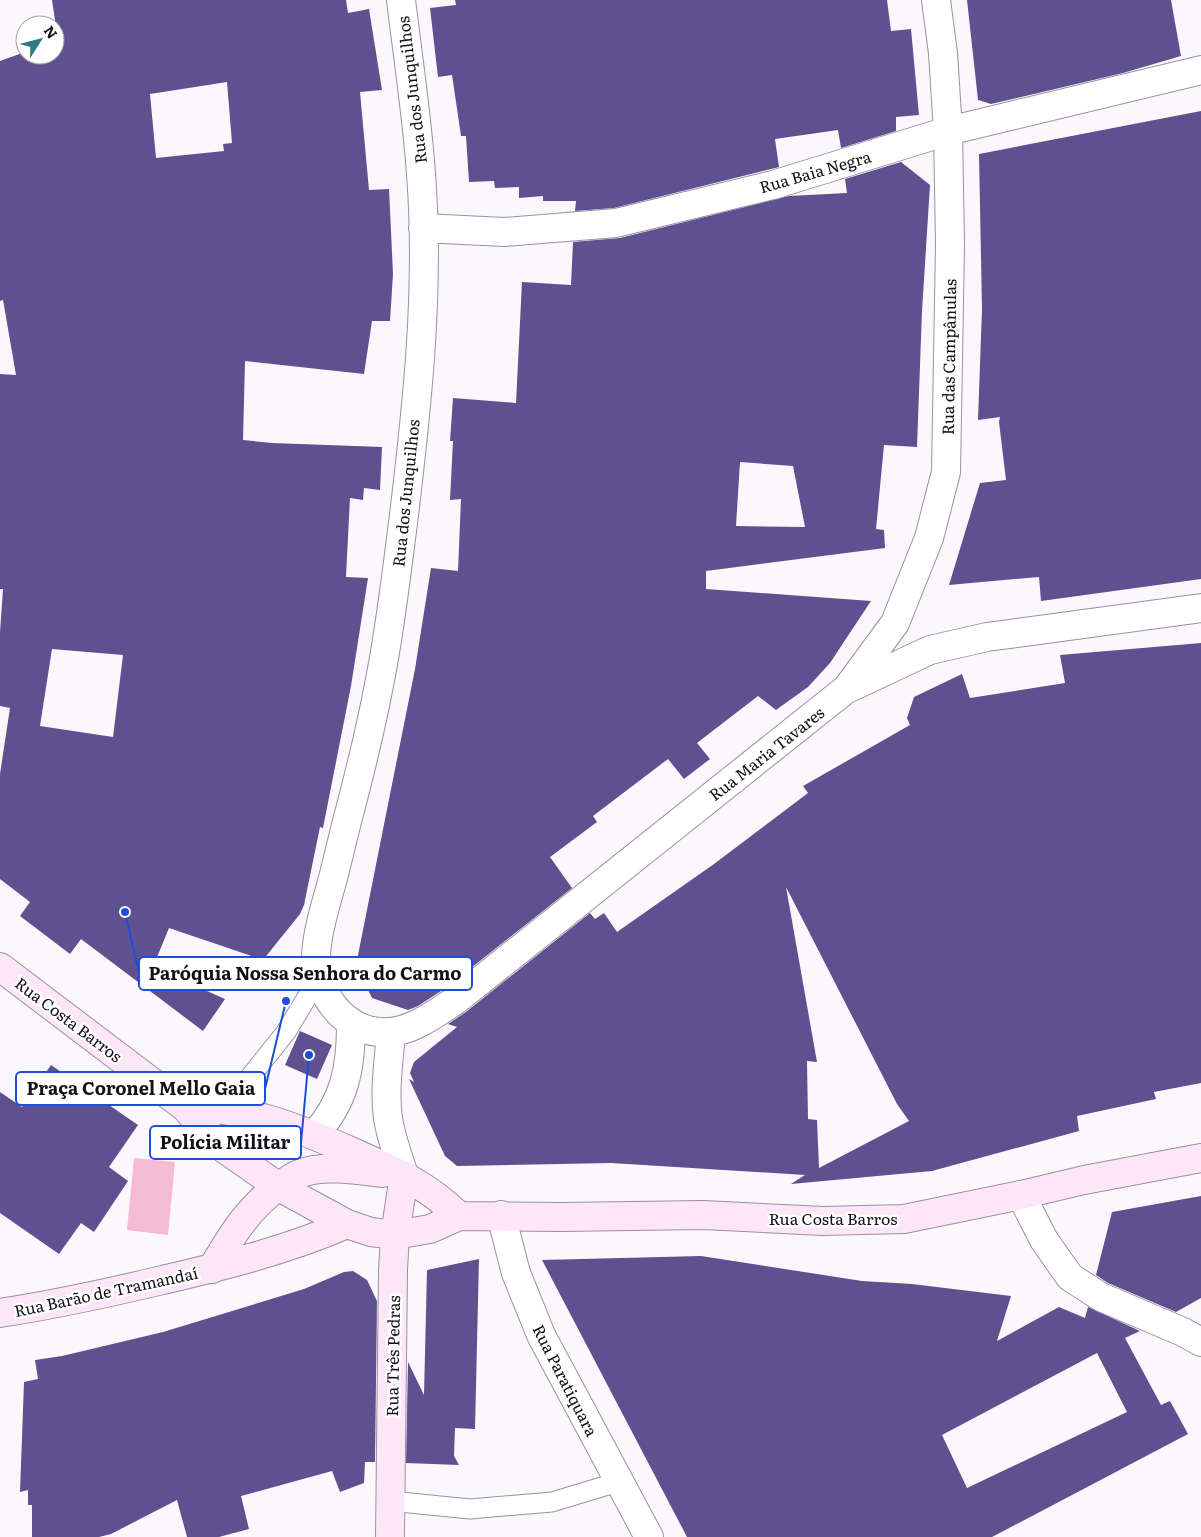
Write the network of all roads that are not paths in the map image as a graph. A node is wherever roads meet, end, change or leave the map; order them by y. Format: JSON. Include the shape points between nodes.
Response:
{"nodes":[{"id":1,"x":401,"y":0,"type":"edge"},
{"id":2,"x":936,"y":0,"type":"edge"},
{"id":3,"x":1201,"y":70,"type":"edge"},
{"id":4,"x":948,"y":131,"type":"junction"},
{"id":5,"x":423,"y":228,"type":"junction"},
{"id":6,"x":1201,"y":608,"type":"edge"},
{"id":7,"x":845,"y":690,"type":"junction"},
{"id":8,"x":0,"y":967,"type":"edge"},
{"id":9,"x":318,"y":979,"type":"junction"},
{"id":10,"x":351,"y":1024,"type":"junction"},
{"id":11,"x":391,"y":1032,"type":"junction"},
{"id":12,"x":250,"y":1077,"type":"dead end"},
{"id":13,"x":186,"y":1108,"type":"junction"},
{"id":14,"x":314,"y":1135,"type":"junction"},
{"id":15,"x":1201,"y":1158,"type":"edge"},
{"id":16,"x":404,"y":1175,"type":"junction"},
{"id":17,"x":279,"y":1186,"type":"junction"},
{"id":18,"x":1021,"y":1195,"type":"junction"},
{"id":19,"x":501,"y":1215,"type":"junction"},
{"id":20,"x":459,"y":1216,"type":"junction"},
{"id":21,"x":347,"y":1224,"type":"junction"},
{"id":22,"x":395,"y":1235,"type":"junction"},
{"id":23,"x":212,"y":1269,"type":"junction"},
{"id":24,"x":0,"y":1313,"type":"edge"},
{"id":25,"x":1201,"y":1342,"type":"edge"},
{"id":26,"x":618,"y":1482,"type":"junction"},
{"id":27,"x":390,"y":1501,"type":"junction"},
{"id":28,"x":390,"y":1537,"type":"edge"},
{"id":29,"x":649,"y":1537,"type":"edge"}],
"edges":[{"from":1,"to":5,"type":"street","name":"Rua dos Junquilhos","via":[[421,173]]},
{"from":2,"to":4,"type":"street","name":"Rua das Campânulas"},
{"from":3,"to":4,"type":"street","name":"Rua Baia Negra"},
{"from":4,"to":5,"type":"street","name":"Rua Baia Negra","via":[[773,185],[616,223],[504,232]]},
{"from":4,"to":7,"type":"street","name":"Rua das Campânulas","via":[[950,244],[946,472],[929,538],[895,623]]},
{"from":5,"to":9,"type":"street","name":"Rua dos Junquilhos","via":[[422,324],[409,473],[392,609],[380,683],[322,916],[316,958]]},
{"from":6,"to":7,"type":"street","name":"Rua Maria Tavares","via":[[987,637],[930,650]]},
{"from":7,"to":11,"type":"street","name":"Rua Maria Tavares","via":[[456,1000],[420,1023]]},
{"from":8,"to":13,"type":"main road","name":"Rua Costa Barros"},
{"from":9,"to":10,"type":"street","via":[[332,1004]]},
{"from":9,"to":12,"type":"lane","via":[[286,1032]]},
{"from":10,"to":11,"type":"street","via":[[369,1032]]},
{"from":10,"to":14,"type":"street","via":[[351,1054],[345,1084],[333,1110]]},
{"from":11,"to":16,"type":"street","via":[[388,1119]]},
{"from":13,"to":14,"type":"main road","via":[[223,1109],[249,1114]]},
{"from":13,"to":17,"type":"main road","name":"Rua Costa Barros","via":[[223,1148]]},
{"from":14,"to":16,"type":"main road"},
{"from":15,"to":18,"type":"main road","name":"Rua Costa Barros"},
{"from":16,"to":17,"type":"main road","name":"Rua Barão de Tramandaí","via":[[319,1169],[298,1174]]},
{"from":16,"to":20,"type":"main road","via":[[440,1198]]},
{"from":16,"to":22,"type":"main road","name":"Rua Três Pedras"},
{"from":17,"to":21,"type":"main road","name":"Rua Costa Barros"},
{"from":17,"to":23,"type":"main road","name":"Rua Barão de Tramandaí","via":[[251,1210]]},
{"from":18,"to":19,"type":"main road","name":"Rua Costa Barros","via":[[904,1219],[823,1221],[703,1215]]},
{"from":18,"to":25,"type":"street","via":[[1044,1240],[1070,1277],[1101,1297]]},
{"from":19,"to":20,"type":"main road","name":"Rua Costa Barros"},
{"from":19,"to":26,"type":"street","name":"Rua Paratiquara","via":[[516,1273],[542,1335]]},
{"from":20,"to":22,"type":"main road","name":"Rua Costa Barros","via":[[430,1229]]},
{"from":21,"to":22,"type":"main road","name":"Rua Costa Barros"},
{"from":21,"to":23,"type":"main road","name":"Rua Barão de Tramandaí","via":[[309,1240]]},
{"from":22,"to":27,"type":"main road","name":"Rua Três Pedras"},
{"from":23,"to":24,"type":"main road","name":"Rua Barão de Tramandaí","via":[[87,1298]]},
{"from":26,"to":27,"type":"lane","via":[[552,1502],[470,1509]]},
{"from":26,"to":29,"type":"street","name":"Rua Paratiquara"},
{"from":27,"to":28,"type":"main road","name":"Rua Três Pedras"}]}
